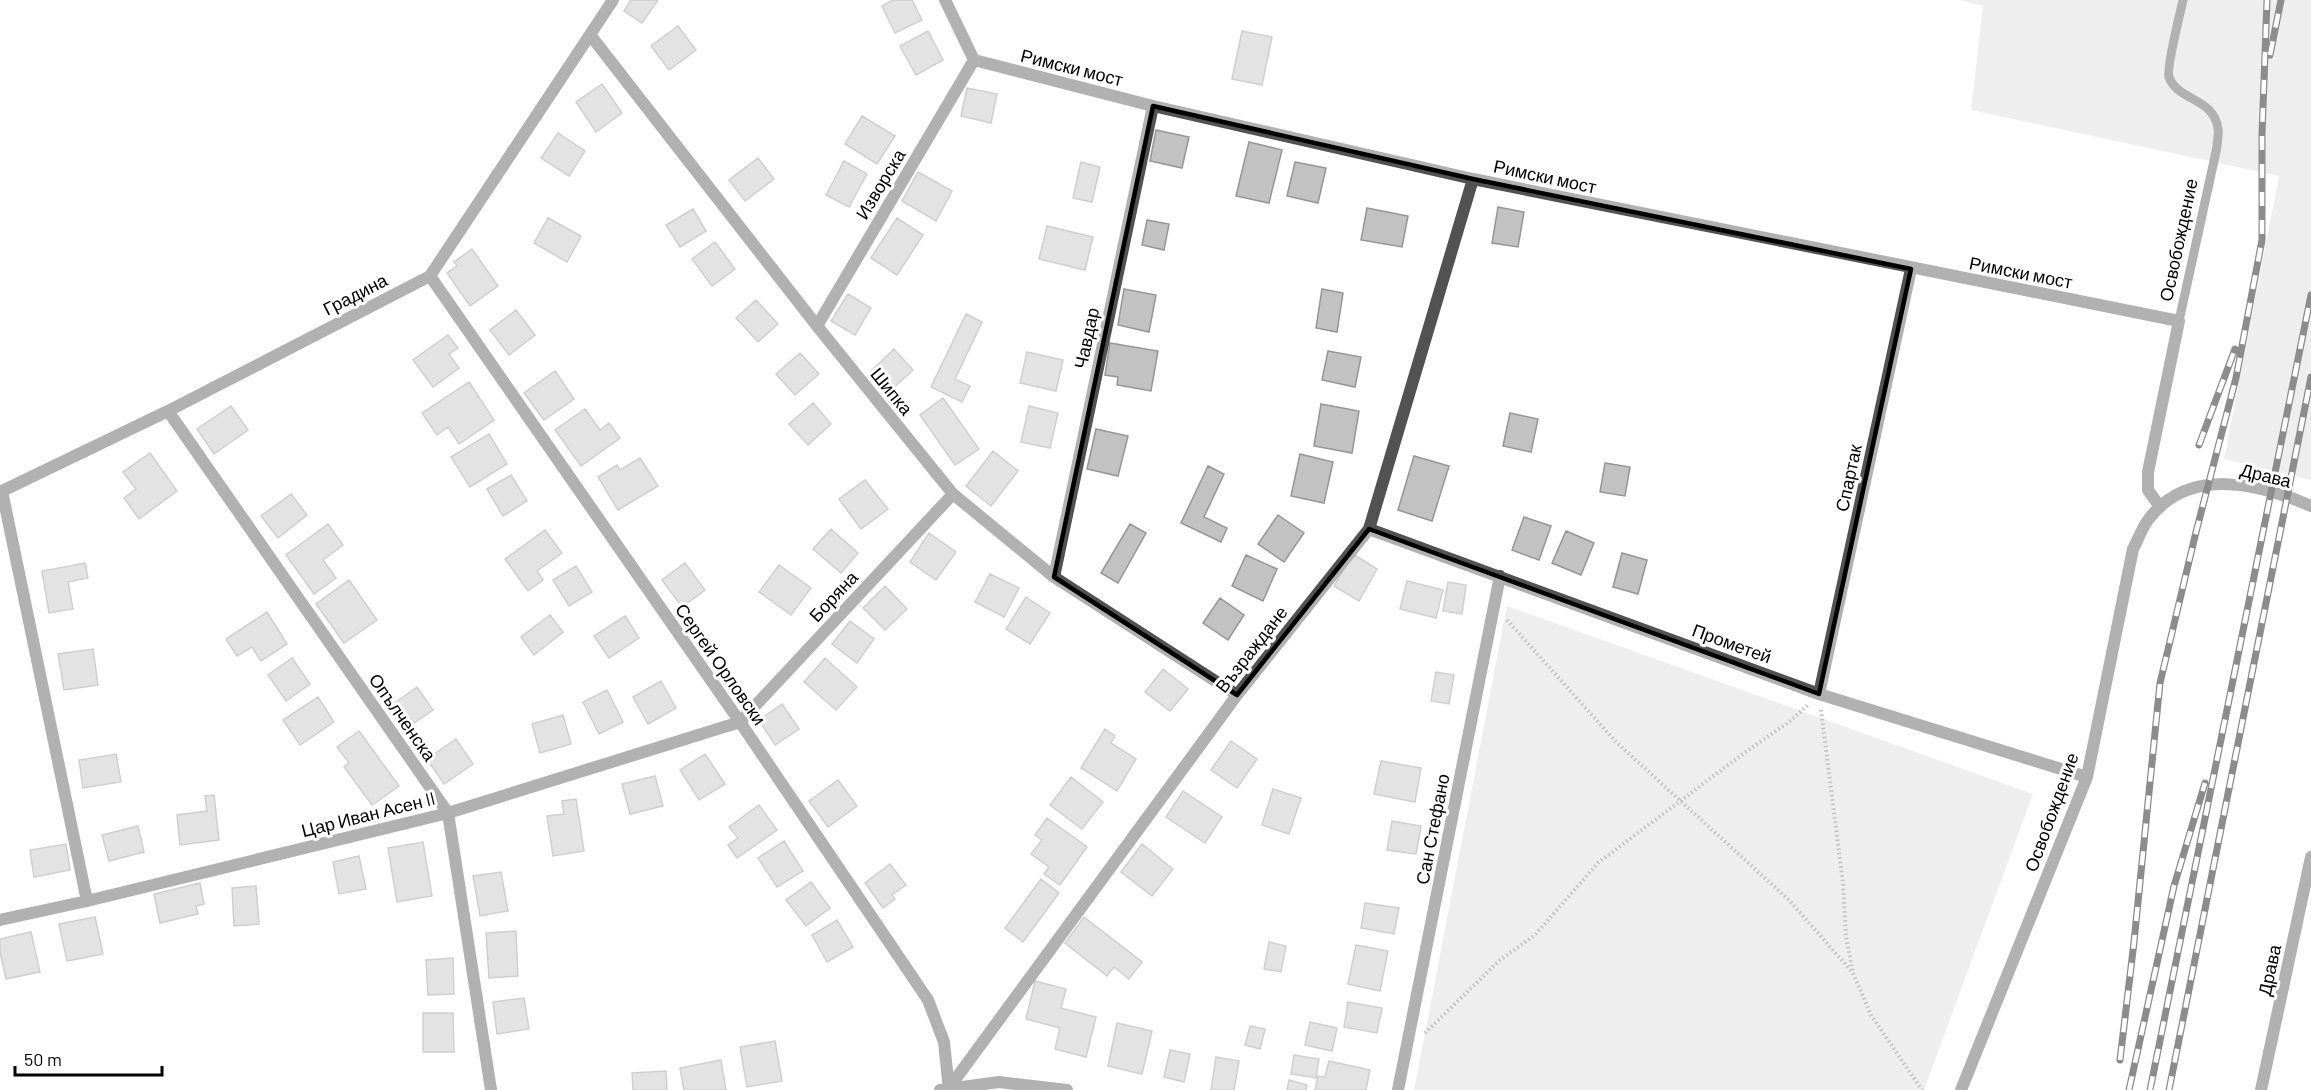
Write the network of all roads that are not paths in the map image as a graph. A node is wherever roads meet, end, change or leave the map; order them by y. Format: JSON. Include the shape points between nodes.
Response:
{"nodes":[{"id":1,"x":613,"y":0,"type":"edge"},
{"id":2,"x":945,"y":0,"type":"edge"},
{"id":3,"x":2183,"y":0,"type":"edge"},
{"id":4,"x":591,"y":36,"type":"junction"},
{"id":5,"x":974,"y":60,"type":"junction"},
{"id":6,"x":1153,"y":105,"type":"junction"},
{"id":7,"x":1473,"y":179,"type":"junction"},
{"id":8,"x":1911,"y":269,"type":"junction"},
{"id":9,"x":430,"y":276,"type":"junction"},
{"id":10,"x":2178,"y":321,"type":"junction"},
{"id":11,"x":817,"y":326,"type":"junction"},
{"id":12,"x":168,"y":411,"type":"junction"},
{"id":13,"x":1,"y":491,"type":"edge"},
{"id":14,"x":953,"y":495,"type":"junction"},
{"id":15,"x":2178,"y":495,"type":"joint"},
{"id":16,"x":2160,"y":507,"type":"junction"},
{"id":17,"x":2311,"y":507,"type":"edge"},
{"id":18,"x":1369,"y":529,"type":"junction"},
{"id":19,"x":1500,"y":576,"type":"junction"},
{"id":20,"x":1054,"y":577,"type":"junction"},
{"id":21,"x":1237,"y":694,"type":"junction"},
{"id":22,"x":1819,"y":694,"type":"junction"},
{"id":23,"x":740,"y":722,"type":"junction"},
{"id":24,"x":2087,"y":777,"type":"junction"},
{"id":25,"x":448,"y":813,"type":"junction"},
{"id":26,"x":2311,"y":858,"type":"edge"},
{"id":27,"x":87,"y":901,"type":"junction"},
{"id":28,"x":0,"y":920,"type":"edge"},
{"id":29,"x":946,"y":1089,"type":"edge"},
{"id":30,"x":491,"y":1090,"type":"edge"},
{"id":31,"x":1066,"y":1090,"type":"edge"},
{"id":32,"x":1398,"y":1090,"type":"edge"},
{"id":33,"x":1961,"y":1090,"type":"edge"},
{"id":34,"x":2261,"y":1090,"type":"edge"}],
"edges":[{"from":1,"to":4,"type":"street","name":"Градина"},
{"from":2,"to":5,"type":"street"},
{"from":3,"to":10,"type":"lane","name":"Освобождение","via":[[2168,75],[2175,90],[2203,103],[2218,129]]},
{"from":4,"to":9,"type":"street","name":"Градина"},
{"from":4,"to":11,"type":"street","name":"Шипка"},
{"from":5,"to":6,"type":"street","name":"Римски мост"},
{"from":5,"to":11,"type":"street","name":"Изворска"},
{"from":6,"to":7,"type":"street","name":"Римски мост"},
{"from":6,"to":20,"type":"street","name":"Чавдар"},
{"from":7,"to":8,"type":"street","name":"Римски мост"},
{"from":7,"to":18,"type":"street","name":"Възраждане"},
{"from":8,"to":10,"type":"street","name":"Римски мост"},
{"from":8,"to":22,"type":"street","name":"Спартак"},
{"from":9,"to":12,"type":"street","name":"Градина"},
{"from":9,"to":23,"type":"street","name":"Сергей Орловски"},
{"from":10,"to":16,"type":"street","name":"Освобождение","via":[[2148,472],[2148,490]]},
{"from":11,"to":14,"type":"street","name":"Шипка"},
{"from":12,"to":13,"type":"street","name":"Градина"},
{"from":12,"to":25,"type":"street","name":"Опълченска"},
{"from":13,"to":27,"type":"street"},
{"from":14,"to":20,"type":"street","name":"Шипка"},
{"from":14,"to":23,"type":"street","name":"Боряна"},
{"from":15,"to":16,"type":"street","name":"Освобождение"},
{"from":15,"to":17,"type":"street","name":"Драва","via":[[2202,484],[2236,484]]},
{"from":16,"to":24,"type":"street","name":"Освобождение","via":[[2147,520],[2133,549]]},
{"from":18,"to":19,"type":"street","name":"Прометей"},
{"from":18,"to":21,"type":"street","name":"Възраждане"},
{"from":19,"to":22,"type":"street","name":"Прометей"},
{"from":19,"to":32,"type":"street","name":"Сан Стефано"},
{"from":20,"to":21,"type":"street","name":"Шипка"},
{"from":21,"to":29,"type":"street","name":"Възраждане"},
{"from":22,"to":24,"type":"street","name":"Прометей"},
{"from":23,"to":25,"type":"street","name":"Цар Иван Асен II"},
{"from":23,"to":29,"type":"street","name":"Сергей Орловски","via":[[928,1000],[944,1042]]},
{"from":24,"to":33,"type":"street","name":"Освобождение"},
{"from":25,"to":27,"type":"street","name":"Цар Иван Асен II"},
{"from":25,"to":30,"type":"street","name":"Опълченска"},
{"from":26,"to":34,"type":"street","name":"Драва"},
{"from":27,"to":28,"type":"street","name":"Цар Иван Асен II"},
{"from":29,"to":31,"type":"street","via":[[999,1082]]}]}
